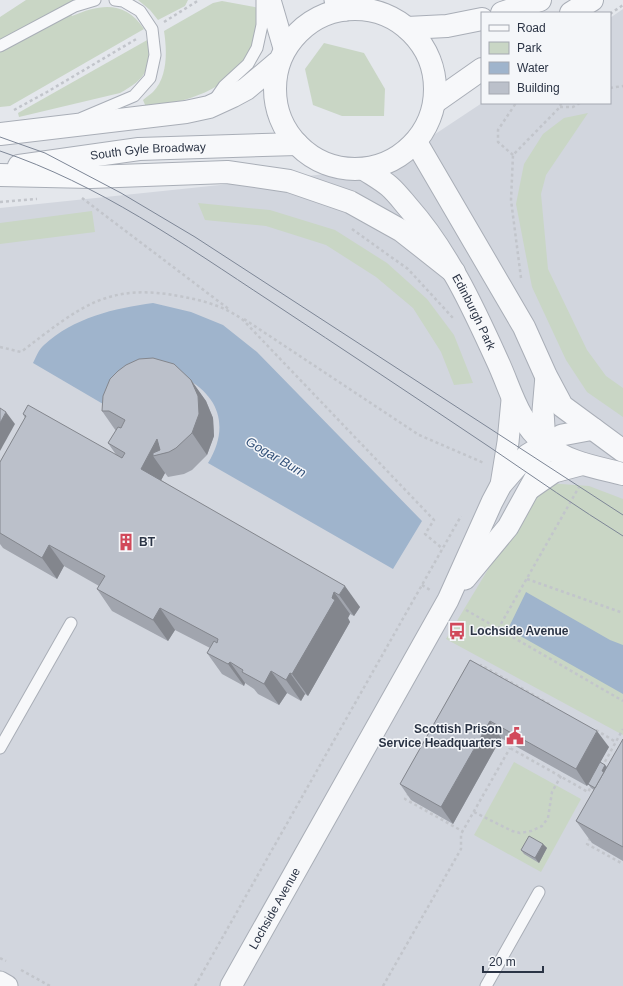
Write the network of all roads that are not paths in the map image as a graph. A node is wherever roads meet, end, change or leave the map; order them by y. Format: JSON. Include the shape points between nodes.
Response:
{"nodes":[{"id":1,"x":94,"y":0,"type":"edge"},
{"id":2,"x":115,"y":0,"type":"edge"},
{"id":3,"x":262,"y":0,"type":"edge"},
{"id":4,"x":270,"y":0,"type":"edge"},
{"id":5,"x":540,"y":0,"type":"edge"},
{"id":6,"x":592,"y":0,"type":"edge"},
{"id":7,"x":340,"y":5,"type":"edge"},
{"id":8,"x":505,"y":12,"type":"edge"},
{"id":9,"x":573,"y":12,"type":"edge"},
{"id":10,"x":481,"y":19,"type":"edge"},
{"id":11,"x":407,"y":28,"type":"junction"},
{"id":12,"x":0,"y":46,"type":"edge"},
{"id":13,"x":280,"y":55,"type":"junction"},
{"id":14,"x":481,"y":70,"type":"edge"},
{"id":15,"x":435,"y":102,"type":"junction"},
{"id":16,"x":209,"y":107,"type":"junction"},
{"id":17,"x":60,"y":128,"type":"junction"},
{"id":18,"x":0,"y":134,"type":"edge"},
{"id":19,"x":416,"y":142,"type":"junction"},
{"id":20,"x":297,"y":144,"type":"junction"},
{"id":21,"x":0,"y":168,"type":"edge"},
{"id":22,"x":364,"y":169,"type":"junction"},
{"id":23,"x":0,"y":175,"type":"edge"},
{"id":24,"x":454,"y":272,"type":"junction"},
{"id":25,"x":546,"y":376,"type":"junction"},
{"id":26,"x":512,"y":400,"type":"junction"},
{"id":27,"x":594,"y":429,"type":"junction"},
{"id":28,"x":545,"y":444,"type":"junction"},
{"id":29,"x":623,"y":451,"type":"edge"},
{"id":30,"x":583,"y":473,"type":"junction"},
{"id":31,"x":623,"y":474,"type":"edge"},
{"id":32,"x":501,"y":485,"type":"junction"},
{"id":33,"x":530,"y":488,"type":"junction"},
{"id":34,"x":448,"y":600,"type":"junction"},
{"id":35,"x":71,"y":623,"type":"dead end"},
{"id":36,"x":0,"y":748,"type":"edge"},
{"id":37,"x":539,"y":892,"type":"dead end"},
{"id":38,"x":0,"y":982,"type":"edge"},
{"id":39,"x":7,"y":986,"type":"edge"},
{"id":40,"x":231,"y":986,"type":"edge"},
{"id":41,"x":486,"y":986,"type":"edge"}],
"edges":[{"from":1,"to":12,"type":"lane","via":[[75,6]]},
{"from":2,"to":17,"type":"lane","via":[[124,1],[140,11],[152,29],[156,55],[150,78],[134,96]]},
{"from":3,"to":16,"type":"lane","via":[[262,25],[257,48],[248,64],[224,86]]},
{"from":4,"to":13,"type":"street"},
{"from":5,"to":8,"type":"street"},
{"from":6,"to":9,"type":"street"},
{"from":7,"to":11,"type":"street","via":[[388,16]]},
{"from":7,"to":13,"type":"street","via":[[299,33]]},
{"from":10,"to":11,"type":"street","via":[[447,26]]},
{"from":11,"to":15,"type":"street","via":[[421,43],[431,61]]},
{"from":13,"to":16,"type":"street","via":[[246,89]]},
{"from":13,"to":20,"type":"street","via":[[276,102],[284,125]]},
{"from":14,"to":15,"type":"street"},
{"from":15,"to":19,"type":"street","via":[[428,124]]},
{"from":16,"to":17,"type":"street"},
{"from":17,"to":18,"type":"street"},
{"from":19,"to":22,"type":"street","via":[[401,156],[384,165]]},
{"from":19,"to":25,"type":"street","via":[[524,327]]},
{"from":20,"to":21,"type":"street","name":"South Gyle Broadway","via":[[139,149]]},
{"from":20,"to":22,"type":"street","via":[[311,156],[328,165]]},
{"from":22,"to":24,"type":"street","name":"Edinburgh Park","via":[[390,187],[423,224]]},
{"from":23,"to":24,"type":"street","via":[[91,177],[227,172],[289,181],[350,202],[370,213],[402,231]]},
{"from":24,"to":26,"type":"street","name":"Edinburgh Park","via":[[505,377]]},
{"from":25,"to":27,"type":"street","via":[[562,406]]},
{"from":25,"to":28,"type":"street","name":"Lochside Avenue","via":[[543,411]]},
{"from":26,"to":28,"type":"street","via":[[530,429]]},
{"from":26,"to":32,"type":"street","name":"Edinburgh Park"},
{"from":27,"to":28,"type":"street","name":"Lochside Avenue","via":[[562,435]]},
{"from":27,"to":29,"type":"street"},
{"from":28,"to":30,"type":"street"},
{"from":28,"to":32,"type":"street","name":"Lochside Avenue","via":[[527,455]]},
{"from":28,"to":33,"type":"street","name":"Lochside Avenue"},
{"from":30,"to":31,"type":"street"},
{"from":30,"to":33,"type":"street","via":[[554,472]]},
{"from":32,"to":34,"type":"street","name":"Lochside Avenue"},
{"from":33,"to":34,"type":"street","name":"Lochside Avenue","via":[[508,527]]},
{"from":34,"to":40,"type":"street","name":"Lochside Avenue"},
{"from":35,"to":36,"type":"lane"},
{"from":37,"to":41,"type":"lane"},
{"from":38,"to":39,"type":"street"}]}
